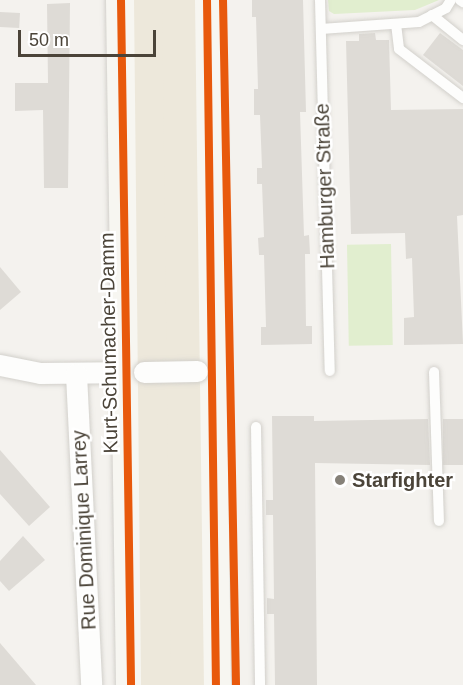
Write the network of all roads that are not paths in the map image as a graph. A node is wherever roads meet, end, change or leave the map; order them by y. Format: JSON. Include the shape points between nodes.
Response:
{"nodes":[{"id":1,"x":121,"y":0,"type":"edge"},
{"id":2,"x":150,"y":0,"type":"edge"},
{"id":3,"x":178,"y":0,"type":"edge"},
{"id":4,"x":207,"y":0,"type":"edge"},
{"id":5,"x":320,"y":0,"type":"edge"},
{"id":6,"x":451,"y":0,"type":"edge"},
{"id":7,"x":432,"y":15,"type":"junction"},
{"id":8,"x":396,"y":24,"type":"junction"},
{"id":9,"x":321,"y":28,"type":"junction"},
{"id":10,"x":463,"y":40,"type":"edge"},
{"id":11,"x":463,"y":98,"type":"edge"},
{"id":12,"x":0,"y":365,"type":"edge"},
{"id":13,"x":205,"y":371,"type":"junction"},
{"id":14,"x":135,"y":372,"type":"junction"},
{"id":15,"x":330,"y":372,"type":"dead end"},
{"id":16,"x":434,"y":372,"type":"dead end"},
{"id":17,"x":76,"y":374,"type":"junction"},
{"id":18,"x":256,"y":428,"type":"dead end"},
{"id":19,"x":439,"y":520,"type":"dead end"},
{"id":20,"x":91,"y":685,"type":"edge"},
{"id":21,"x":131,"y":685,"type":"edge"},
{"id":22,"x":157,"y":685,"type":"edge"},
{"id":23,"x":187,"y":685,"type":"edge"},
{"id":24,"x":216,"y":685,"type":"edge"},
{"id":25,"x":260,"y":685,"type":"edge"}],
"edges":[{"from":1,"to":14,"type":"main road","name":"Kurt-Schumacher-Damm"},
{"from":2,"to":22,"type":"highway"},
{"from":3,"to":23,"type":"highway"},
{"from":4,"to":13,"type":"main road"},
{"from":5,"to":9,"type":"lane","name":"Hamburger Straße"},
{"from":6,"to":7,"type":"lane","via":[[446,8]]},
{"from":7,"to":8,"type":"lane","via":[[419,22]]},
{"from":7,"to":10,"type":"lane"},
{"from":8,"to":9,"type":"lane"},
{"from":8,"to":11,"type":"lane","via":[[399,49]]},
{"from":9,"to":15,"type":"lane","name":"Hamburger Straße"},
{"from":12,"to":17,"type":"street"},
{"from":13,"to":14,"type":"street","bridge":true},
{"from":13,"to":24,"type":"main road"},
{"from":14,"to":17,"type":"street"},
{"from":14,"to":21,"type":"main road","name":"Kurt-Schumacher-Damm"},
{"from":16,"to":19,"type":"lane"},
{"from":17,"to":20,"type":"street","name":"Rue Dominique Larrey"},
{"from":18,"to":25,"type":"lane"}]}
